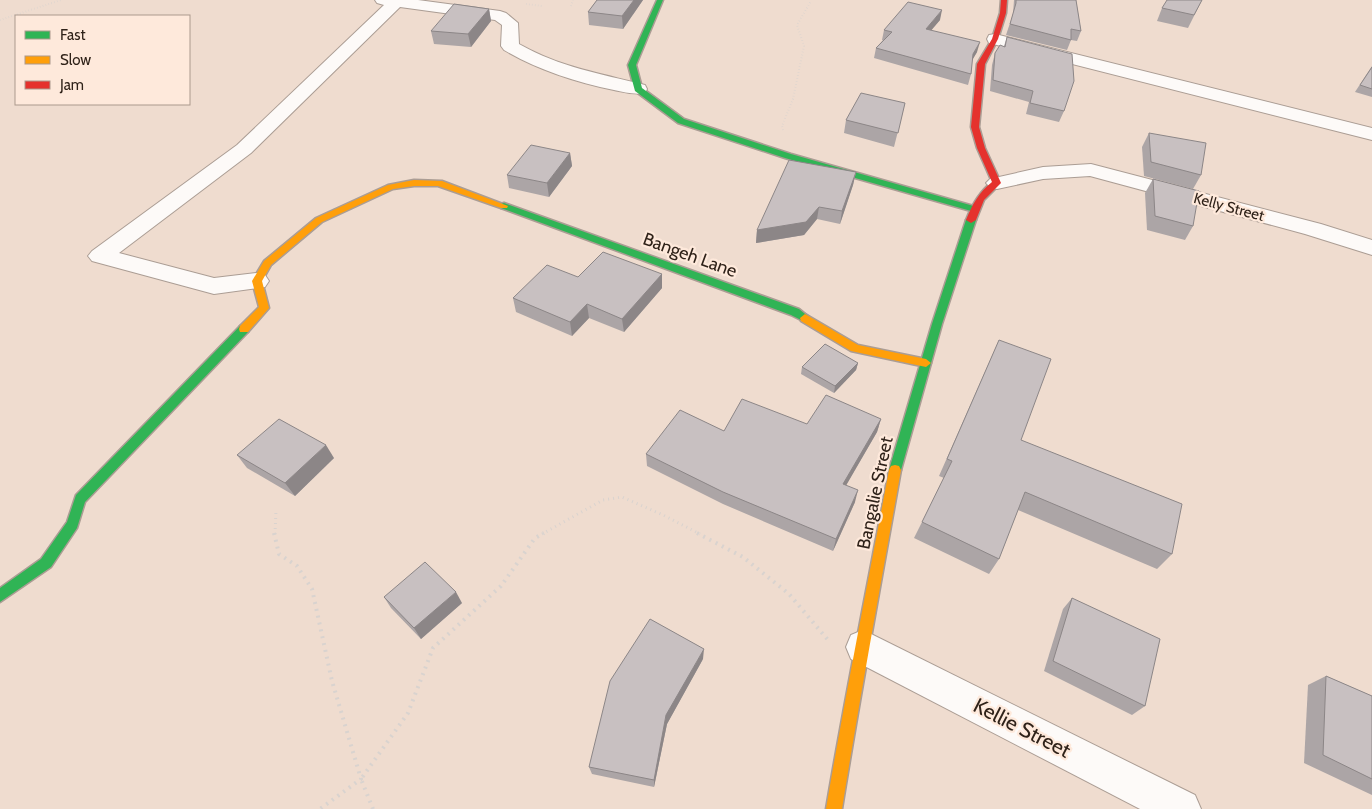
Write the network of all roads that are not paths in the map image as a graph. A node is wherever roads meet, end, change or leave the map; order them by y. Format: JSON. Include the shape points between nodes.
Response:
{"nodes":[{"id":1,"x":660,"y":0,"type":"edge"},
{"id":2,"x":1004,"y":0,"type":"edge"},
{"id":3,"x":389,"y":1,"type":"edge"},
{"id":4,"x":995,"y":39,"type":"junction"},
{"id":5,"x":638,"y":89,"type":"junction"},
{"id":6,"x":1372,"y":134,"type":"edge"},
{"id":7,"x":990,"y":188,"type":"junction"},
{"id":8,"x":974,"y":209,"type":"junction"},
{"id":9,"x":1372,"y":248,"type":"edge"},
{"id":10,"x":256,"y":281,"type":"junction"},
{"id":11,"x":926,"y":364,"type":"junction"},
{"id":12,"x":0,"y":596,"type":"edge"},
{"id":13,"x":863,"y":647,"type":"junction"},
{"id":14,"x":834,"y":809,"type":"edge"},
{"id":15,"x":1181,"y":809,"type":"edge"}],
"edges":[{"from":1,"to":5,"type":"street","via":[[632,65]]},
{"from":2,"to":4,"type":"street"},
{"from":3,"to":5,"type":"street","via":[[500,16],[510,23],[510,46],[525,56],[586,80]]},
{"from":3,"to":10,"type":"street","via":[[244,150],[100,256],[214,286]]},
{"from":4,"to":6,"type":"street"},
{"from":4,"to":7,"type":"street","via":[[981,64],[975,127]]},
{"from":5,"to":8,"type":"street","via":[[680,122]]},
{"from":7,"to":8,"type":"street","name":"Bangalie Street"},
{"from":7,"to":9,"type":"street","name":"Kelly Street","via":[[1034,173],[1090,170],[1314,229]]},
{"from":8,"to":11,"type":"street","name":"Bangalie Street"},
{"from":10,"to":11,"type":"street","name":"Bangeh Lane","via":[[267,263],[319,220],[392,187],[439,183],[795,312],[855,348]]},
{"from":10,"to":12,"type":"street","via":[[264,308],[80,499],[73,524],[46,563]]},
{"from":11,"to":13,"type":"street","name":"Bangalie Street","via":[[893,477]]},
{"from":13,"to":14,"type":"street","name":"Bangalie Street"},
{"from":13,"to":15,"type":"street","name":"Kellie Street"}]}
